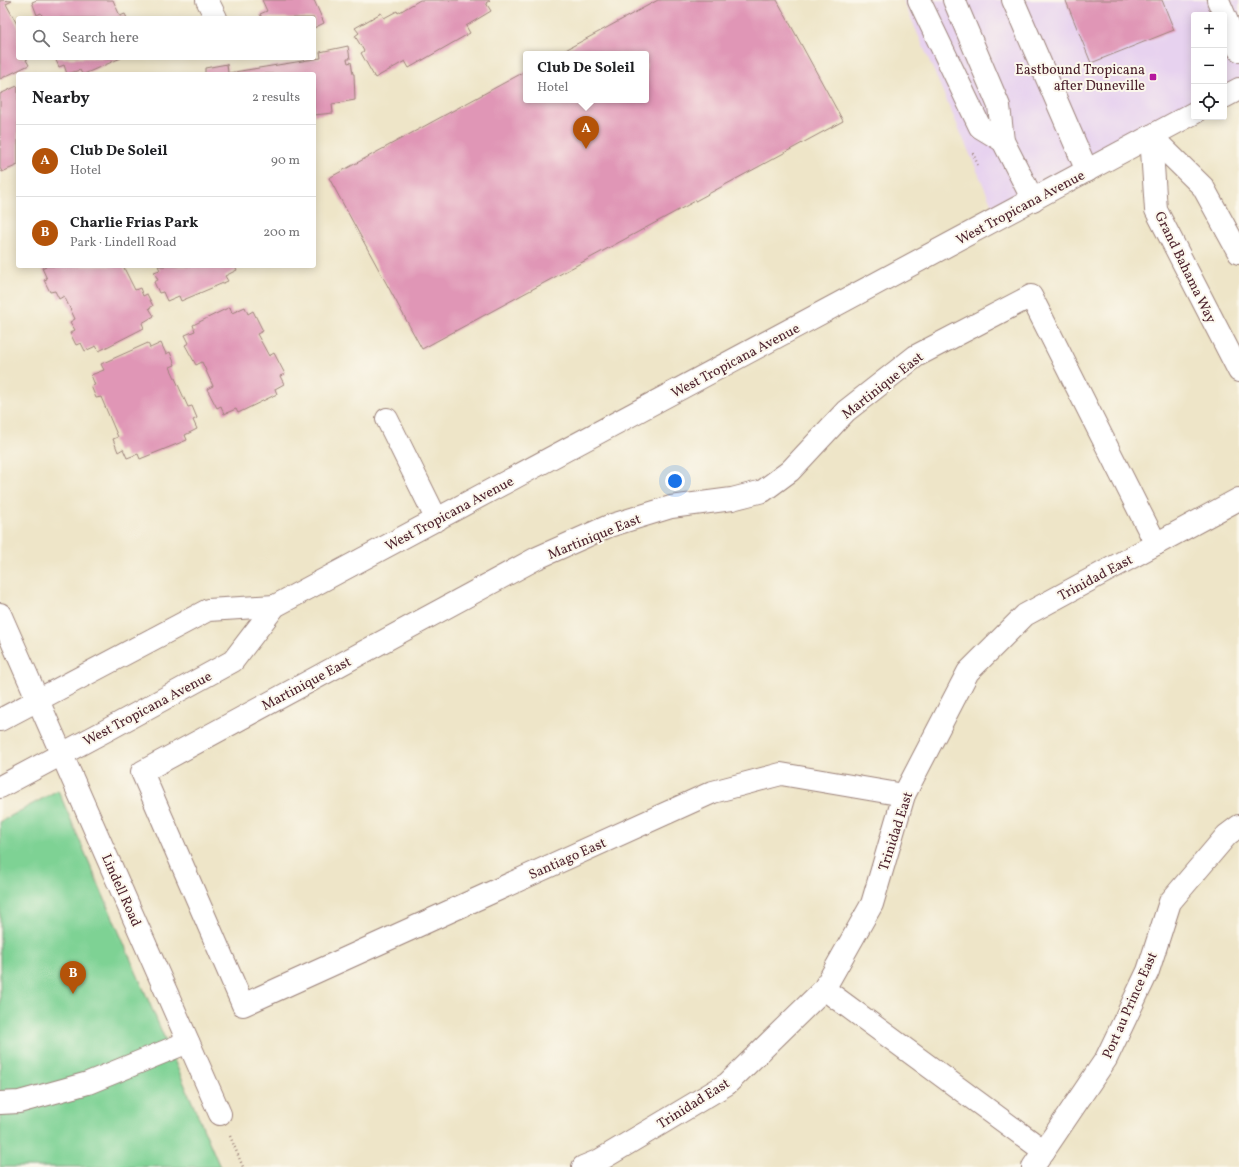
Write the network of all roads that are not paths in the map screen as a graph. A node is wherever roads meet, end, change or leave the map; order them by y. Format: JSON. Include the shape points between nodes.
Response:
{"nodes":[{"id":1,"x":207,"y":0,"type":"edge"},
{"id":2,"x":919,"y":0,"type":"edge"},
{"id":3,"x":954,"y":0,"type":"edge"},
{"id":4,"x":1013,"y":0,"type":"edge"},
{"id":5,"x":1218,"y":0,"type":"edge"},
{"id":6,"x":215,"y":16,"type":"edge"},
{"id":7,"x":1239,"y":50,"type":"edge"},
{"id":8,"x":1239,"y":89,"type":"edge"},
{"id":9,"x":1227,"y":95,"type":"edge"},
{"id":10,"x":1191,"y":115,"type":"edge"},
{"id":11,"x":1151,"y":136,"type":"junction"},
{"id":12,"x":1003,"y":141,"type":"junction"},
{"id":13,"x":1087,"y":171,"type":"junction"},
{"id":14,"x":1032,"y":200,"type":"junction"},
{"id":15,"x":1239,"y":253,"type":"edge"},
{"id":16,"x":1239,"y":371,"type":"edge"},
{"id":17,"x":387,"y":419,"type":"dead end"},
{"id":18,"x":1239,"y":499,"type":"edge"},
{"id":19,"x":437,"y":520,"type":"junction"},
{"id":20,"x":1156,"y":544,"type":"junction"},
{"id":21,"x":275,"y":606,"type":"junction"},
{"id":22,"x":0,"y":614,"type":"edge"},
{"id":23,"x":38,"y":700,"type":"junction"},
{"id":24,"x":0,"y":720,"type":"edge"},
{"id":25,"x":62,"y":753,"type":"junction"},
{"id":26,"x":0,"y":786,"type":"edge"},
{"id":27,"x":904,"y":795,"type":"junction"},
{"id":28,"x":1239,"y":826,"type":"edge"},
{"id":29,"x":824,"y":989,"type":"junction"},
{"id":30,"x":243,"y":1005,"type":"joint"},
{"id":31,"x":188,"y":1042,"type":"junction"},
{"id":32,"x":0,"y":1103,"type":"edge"},
{"id":33,"x":220,"y":1114,"type":"road end"},
{"id":34,"x":1038,"y":1159,"type":"edge"},
{"id":35,"x":583,"y":1167,"type":"edge"}],
"edges":[{"from":1,"to":6,"type":"street"},
{"from":2,"to":12,"type":"street","via":[[980,126]]},
{"from":3,"to":12,"type":"street","via":[[999,106]]},
{"from":4,"to":13,"type":"street"},
{"from":5,"to":7,"type":"street"},
{"from":8,"to":9,"type":"street"},
{"from":10,"to":11,"type":"street","name":"West Tropicana Avenue"},
{"from":11,"to":13,"type":"street","name":"West Tropicana Avenue"},
{"from":11,"to":15,"type":"street","via":[[1203,188]]},
{"from":11,"to":16,"type":"street","name":"Grand Bahama Way","via":[[1156,210]]},
{"from":12,"to":14,"type":"street"},
{"from":13,"to":14,"type":"street","name":"West Tropicana Avenue"},
{"from":14,"to":19,"type":"street","name":"West Tropicana Avenue"},
{"from":17,"to":19,"type":"street"},
{"from":18,"to":20,"type":"street","name":"Trinidad East"},
{"from":19,"to":21,"type":"street","name":"West Tropicana Avenue"},
{"from":20,"to":27,"type":"street","name":"Trinidad East","via":[[1025,615],[968,672]]},
{"from":20,"to":30,"type":"street","name":"Martinique East","via":[[1031,296],[916,356],[846,411],[790,471],[763,491],[732,499],[671,507],[609,526],[544,555],[142,772]]},
{"from":21,"to":23,"type":"street","name":"West Tropicana Avenue","via":[[208,610]]},
{"from":21,"to":25,"type":"street","name":"West Tropicana Avenue","via":[[233,661]]},
{"from":22,"to":23,"type":"street","name":"Lindell Road"},
{"from":23,"to":24,"type":"street","name":"West Tropicana Avenue"},
{"from":23,"to":25,"type":"street","name":"Lindell Road"},
{"from":25,"to":26,"type":"street","name":"West Tropicana Avenue"},
{"from":25,"to":31,"type":"street","name":"Lindell Road"},
{"from":27,"to":29,"type":"street","name":"Trinidad East","via":[[872,904]]},
{"from":27,"to":30,"type":"street","name":"Santiago East","via":[[781,774],[713,792]]},
{"from":28,"to":34,"type":"street","name":"Port au Prince East","via":[[1227,835],[1170,902],[1148,971],[1106,1059]]},
{"from":29,"to":34,"type":"street"},
{"from":29,"to":35,"type":"street","name":"Trinidad East","via":[[727,1084],[600,1160]]},
{"from":31,"to":32,"type":"street","via":[[88,1083],[19,1102]]},
{"from":31,"to":33,"type":"street","name":"Lindell Road"}]}
